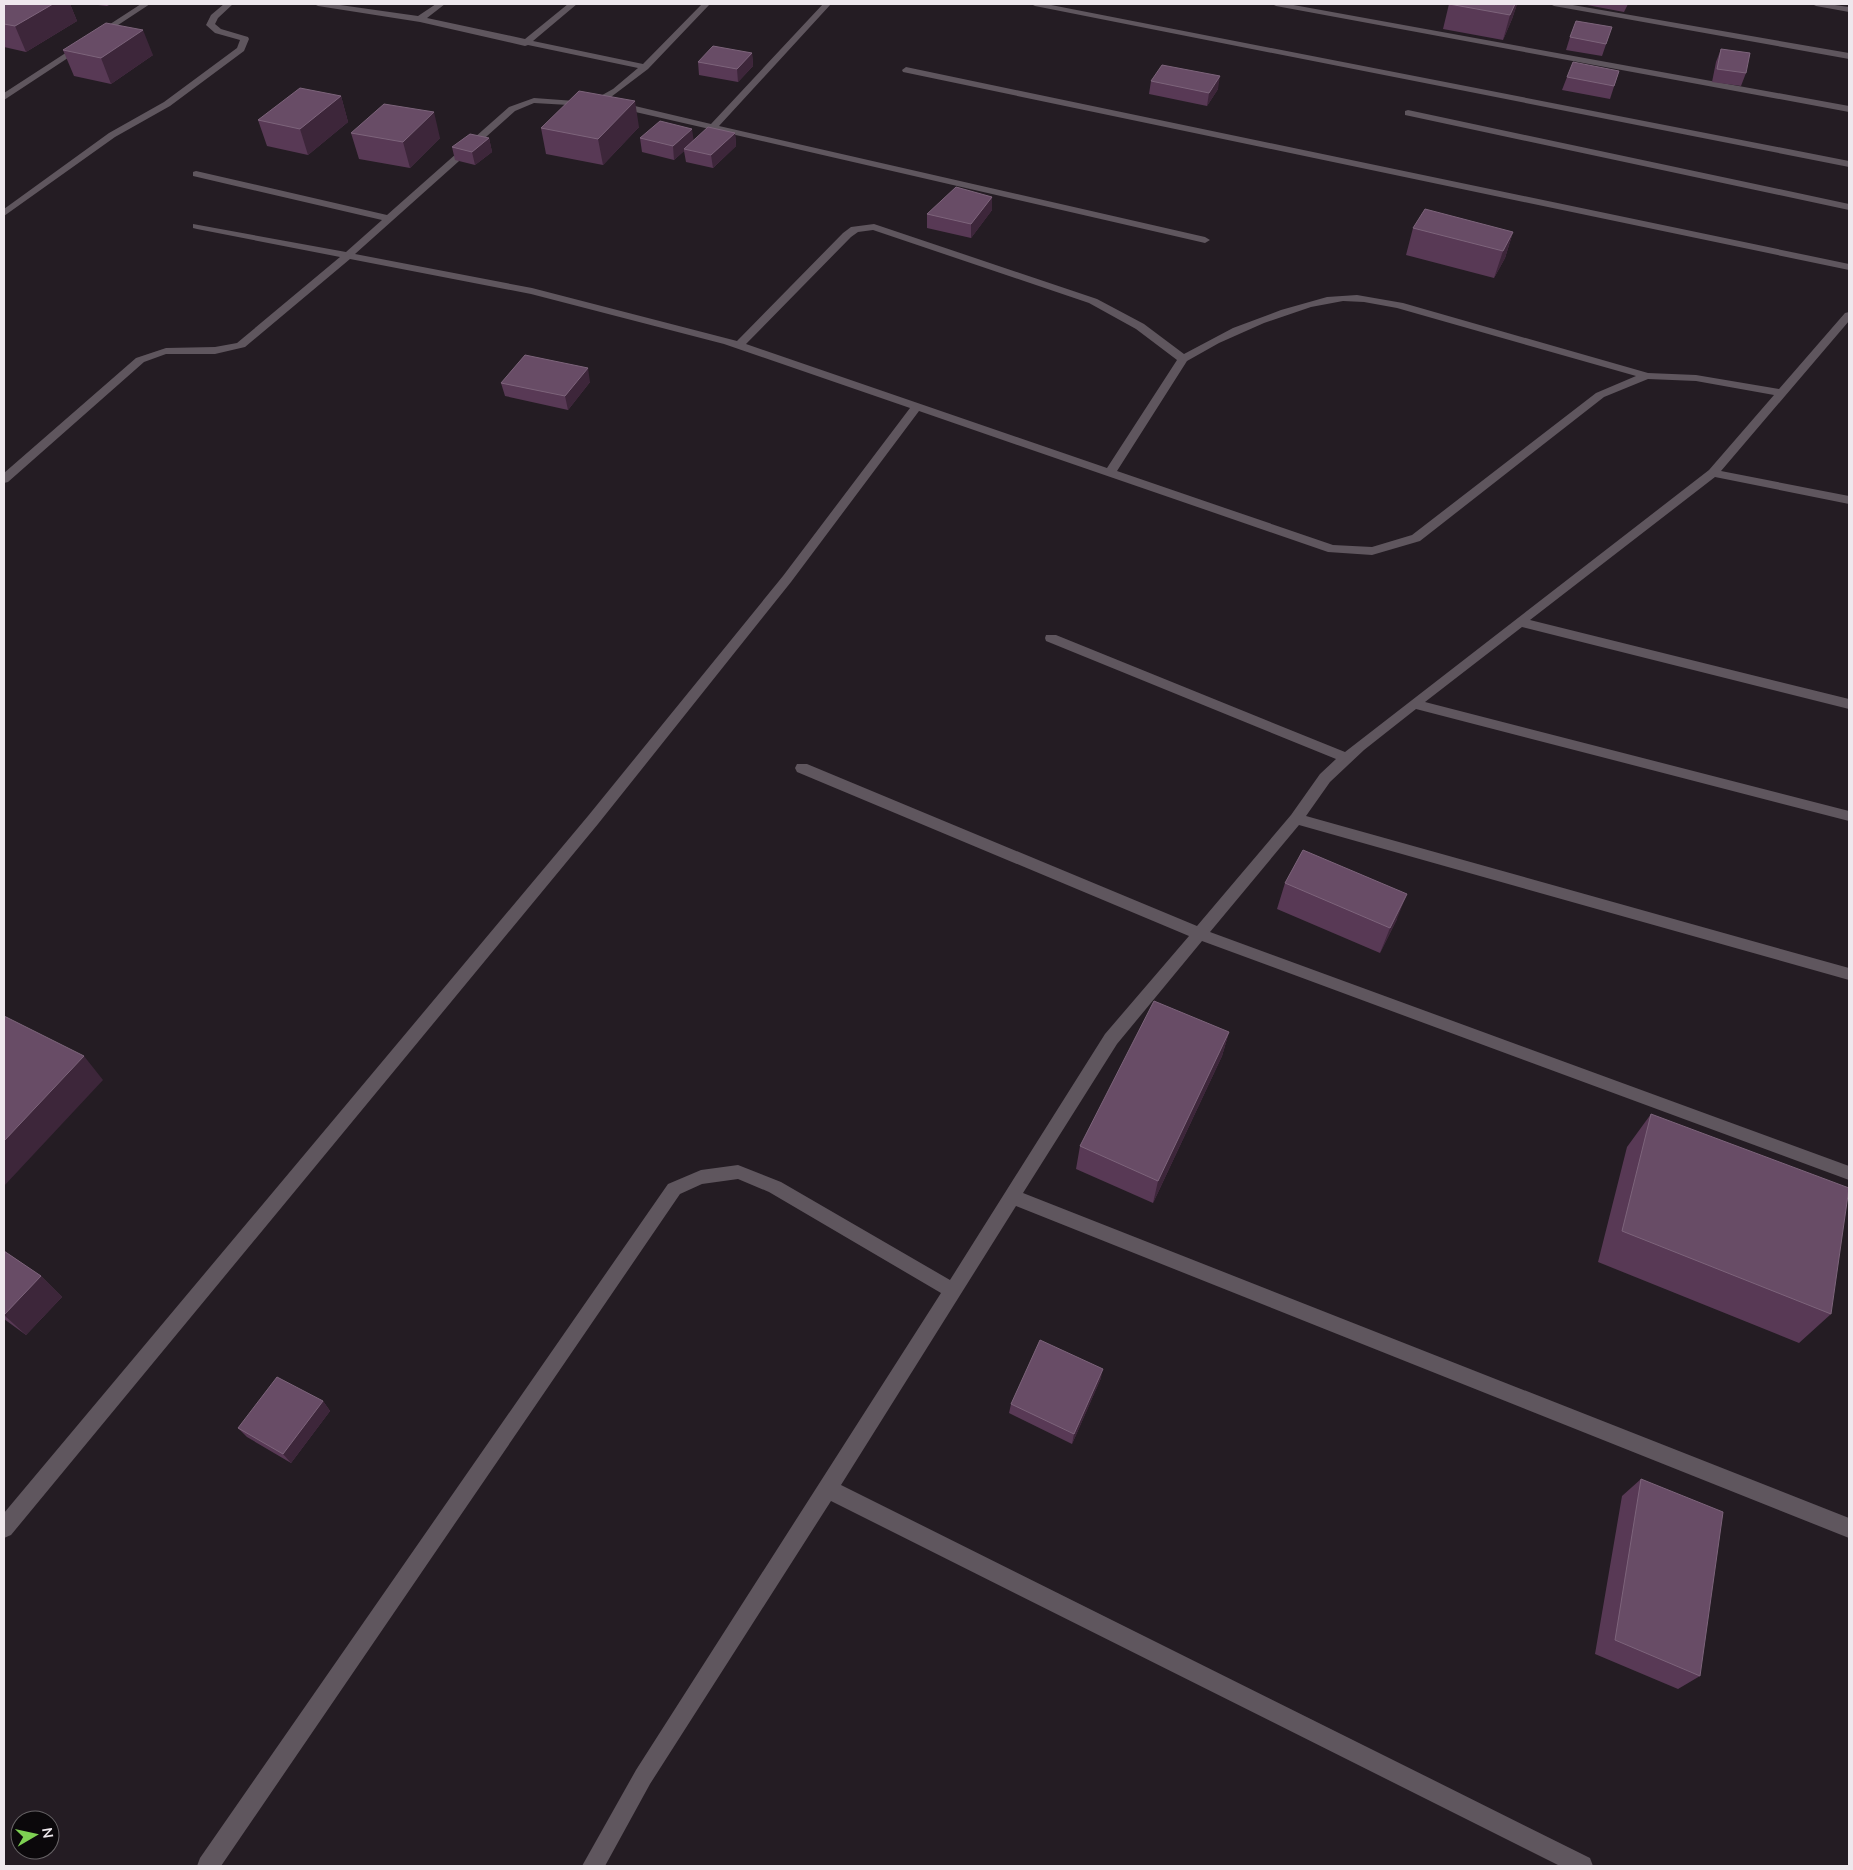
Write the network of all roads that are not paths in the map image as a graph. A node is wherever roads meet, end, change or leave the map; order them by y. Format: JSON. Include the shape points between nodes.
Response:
{"nodes":[{"id":1,"x":146,"y":4,"type":"edge"},
{"id":2,"x":229,"y":4,"type":"edge"},
{"id":3,"x":318,"y":4,"type":"edge"},
{"id":4,"x":441,"y":4,"type":"edge"},
{"id":5,"x":573,"y":4,"type":"edge"},
{"id":6,"x":706,"y":4,"type":"edge"},
{"id":7,"x":827,"y":4,"type":"edge"},
{"id":8,"x":1035,"y":4,"type":"edge"},
{"id":9,"x":1276,"y":4,"type":"edge"},
{"id":10,"x":1554,"y":4,"type":"edge"},
{"id":11,"x":1816,"y":4,"type":"edge"},
{"id":12,"x":1849,"y":10,"type":"edge"},
{"id":13,"x":420,"y":19,"type":"junction"},
{"id":14,"x":525,"y":42,"type":"junction"},
{"id":15,"x":1849,"y":56,"type":"edge"},
{"id":16,"x":645,"y":67,"type":"junction"},
{"id":17,"x":906,"y":70,"type":"dead end"},
{"id":18,"x":4,"y":96,"type":"edge"},
{"id":19,"x":597,"y":100,"type":"junction"},
{"id":20,"x":1849,"y":108,"type":"edge"},
{"id":21,"x":1408,"y":113,"type":"dead end"},
{"id":22,"x":714,"y":126,"type":"junction"},
{"id":23,"x":1849,"y":164,"type":"edge"},
{"id":24,"x":196,"y":174,"type":"dead end"},
{"id":25,"x":1849,"y":207,"type":"edge"},
{"id":26,"x":4,"y":213,"type":"edge"},
{"id":27,"x":388,"y":218,"type":"junction"},
{"id":28,"x":197,"y":226,"type":"dead end"},
{"id":29,"x":1204,"y":240,"type":"dead end"},
{"id":30,"x":349,"y":254,"type":"junction"},
{"id":31,"x":1849,"y":267,"type":"edge"},
{"id":32,"x":1849,"y":315,"type":"edge"},
{"id":33,"x":739,"y":346,"type":"junction"},
{"id":34,"x":1183,"y":359,"type":"junction"},
{"id":35,"x":1647,"y":376,"type":"junction"},
{"id":36,"x":1782,"y":393,"type":"junction"},
{"id":37,"x":917,"y":406,"type":"junction"},
{"id":38,"x":1110,"y":473,"type":"junction"},
{"id":39,"x":1713,"y":473,"type":"junction"},
{"id":40,"x":4,"y":479,"type":"edge"},
{"id":41,"x":1849,"y":500,"type":"edge"},
{"id":42,"x":1519,"y":622,"type":"junction"},
{"id":43,"x":1051,"y":638,"type":"dead end"},
{"id":44,"x":1414,"y":704,"type":"junction"},
{"id":45,"x":1849,"y":704,"type":"edge"},
{"id":46,"x":1346,"y":758,"type":"junction"},
{"id":47,"x":802,"y":768,"type":"dead end"},
{"id":48,"x":1849,"y":816,"type":"edge"},
{"id":49,"x":1296,"y":819,"type":"junction"},
{"id":50,"x":1200,"y":934,"type":"junction"},
{"id":51,"x":1849,"y":974,"type":"edge"},
{"id":52,"x":1849,"y":1173,"type":"edge"},
{"id":53,"x":1012,"y":1197,"type":"junction"},
{"id":54,"x":953,"y":1291,"type":"junction"},
{"id":55,"x":828,"y":1489,"type":"junction"},
{"id":56,"x":4,"y":1528,"type":"edge"},
{"id":57,"x":1849,"y":1528,"type":"edge"},
{"id":58,"x":208,"y":1866,"type":"edge"},
{"id":59,"x":593,"y":1866,"type":"edge"},
{"id":60,"x":1582,"y":1866,"type":"edge"}],
"edges":[{"from":1,"to":18,"type":"street"},
{"from":2,"to":26,"type":"street","via":[[214,16],[210,25],[245,40],[241,49],[167,104],[112,135]]},
{"from":3,"to":13,"type":"street"},
{"from":4,"to":13,"type":"street"},
{"from":5,"to":14,"type":"street"},
{"from":6,"to":16,"type":"street"},
{"from":7,"to":22,"type":"street"},
{"from":8,"to":23,"type":"street"},
{"from":9,"to":20,"type":"street"},
{"from":10,"to":15,"type":"street"},
{"from":11,"to":12,"type":"street"},
{"from":13,"to":14,"type":"street"},
{"from":14,"to":16,"type":"street"},
{"from":16,"to":19,"type":"street"},
{"from":17,"to":31,"type":"street"},
{"from":19,"to":22,"type":"street"},
{"from":19,"to":27,"type":"street","via":[[585,103],[540,99],[524,102]]},
{"from":21,"to":25,"type":"street"},
{"from":22,"to":29,"type":"street"},
{"from":24,"to":27,"type":"street"},
{"from":27,"to":30,"type":"street"},
{"from":28,"to":30,"type":"street"},
{"from":30,"to":33,"type":"street","via":[[532,291]]},
{"from":30,"to":40,"type":"street","via":[[241,345],[211,352],[169,350],[140,360]]},
{"from":32,"to":36,"type":"street"},
{"from":33,"to":34,"type":"street","via":[[847,235],[855,229],[874,227],[1093,301],[1123,314]]},
{"from":33,"to":37,"type":"street"},
{"from":34,"to":35,"type":"street","via":[[1198,348],[1279,315],[1310,304],[1349,298],[1399,305]]},
{"from":34,"to":38,"type":"street"},
{"from":35,"to":36,"type":"street","via":[[1696,378]]},
{"from":35,"to":38,"type":"street","via":[[1600,395],[1416,538],[1372,551],[1332,549]]},
{"from":36,"to":39,"type":"street"},
{"from":37,"to":38,"type":"street"},
{"from":37,"to":56,"type":"street","via":[[787,579],[593,820]]},
{"from":39,"to":41,"type":"street"},
{"from":39,"to":42,"type":"street"},
{"from":42,"to":44,"type":"street"},
{"from":42,"to":45,"type":"street"},
{"from":43,"to":46,"type":"street"},
{"from":44,"to":46,"type":"street"},
{"from":44,"to":48,"type":"street"},
{"from":46,"to":49,"type":"street","via":[[1325,778]]},
{"from":47,"to":50,"type":"street"},
{"from":49,"to":50,"type":"street"},
{"from":49,"to":51,"type":"street"},
{"from":50,"to":52,"type":"street"},
{"from":50,"to":53,"type":"street","via":[[1111,1039]]},
{"from":53,"to":54,"type":"street"},
{"from":53,"to":57,"type":"street"},
{"from":54,"to":55,"type":"street"},
{"from":54,"to":58,"type":"street","via":[[775,1187],[738,1172],[701,1177],[674,1189]]},
{"from":55,"to":59,"type":"street","via":[[643,1777]]},
{"from":55,"to":60,"type":"street"}]}
